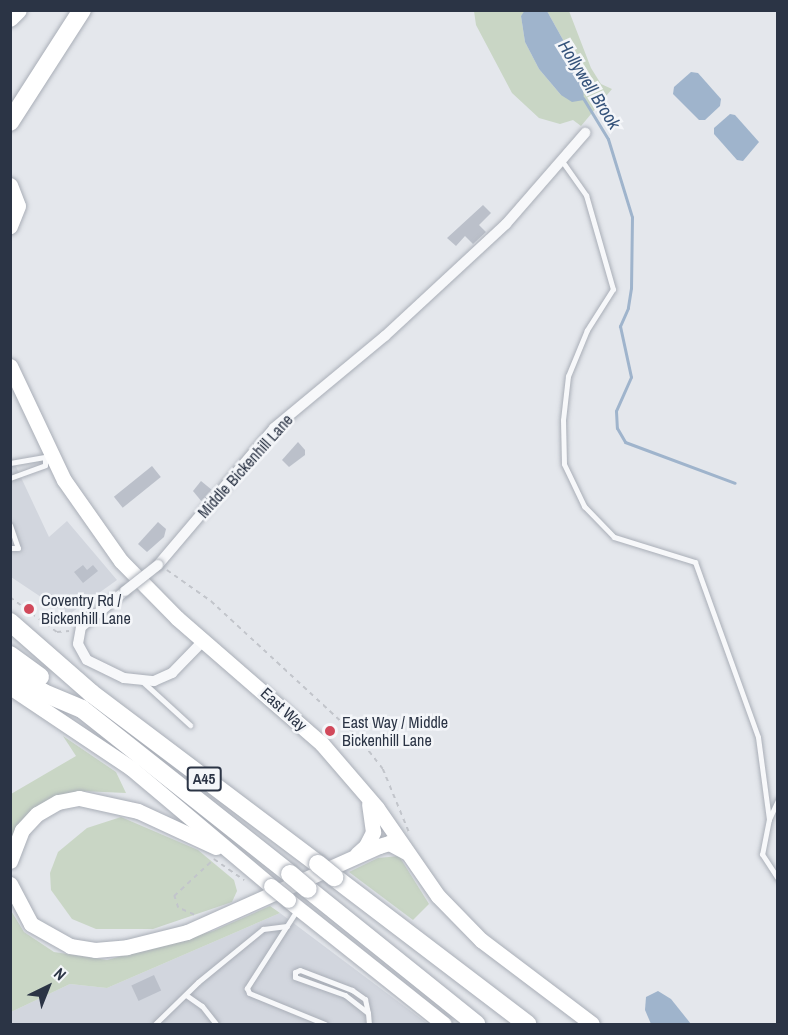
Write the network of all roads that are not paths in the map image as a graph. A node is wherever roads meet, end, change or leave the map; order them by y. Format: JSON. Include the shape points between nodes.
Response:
{"nodes":[{"id":1,"x":18,"y":10,"type":"edge"},
{"id":2,"x":82,"y":10,"type":"edge"},
{"id":3,"x":10,"y":18,"type":"edge"},
{"id":4,"x":10,"y":122,"type":"edge"},
{"id":5,"x":585,"y":133,"type":"dead end"},
{"id":6,"x":561,"y":160,"type":"junction"},
{"id":7,"x":10,"y":185,"type":"edge"},
{"id":8,"x":12,"y":224,"type":"edge"},
{"id":9,"x":10,"y":366,"type":"edge"},
{"id":10,"x":49,"y":457,"type":"junction"},
{"id":11,"x":10,"y":463,"type":"edge"},
{"id":12,"x":10,"y":478,"type":"edge"},
{"id":13,"x":10,"y":525,"type":"edge"},
{"id":14,"x":10,"y":548,"type":"edge"},
{"id":15,"x":10,"y":622,"type":"edge"},
{"id":16,"x":10,"y":637,"type":"edge"},
{"id":17,"x":204,"y":640,"type":"junction"},
{"id":18,"x":10,"y":655,"type":"edge"},
{"id":19,"x":10,"y":671,"type":"edge"},
{"id":20,"x":143,"y":682,"type":"junction"},
{"id":21,"x":10,"y":687,"type":"edge"},
{"id":22,"x":86,"y":701,"type":"junction"},
{"id":23,"x":190,"y":725,"type":"dead end"},
{"id":24,"x":367,"y":797,"type":"junction"},
{"id":25,"x":777,"y":800,"type":"edge"},
{"id":26,"x":769,"y":819,"type":"junction"},
{"id":27,"x":411,"y":848,"type":"junction"},
{"id":28,"x":235,"y":856,"type":"junction"},
{"id":29,"x":352,"y":857,"type":"junction"},
{"id":30,"x":10,"y":861,"type":"edge"},
{"id":31,"x":777,"y":879,"type":"edge"},
{"id":32,"x":10,"y":884,"type":"edge"},
{"id":33,"x":293,"y":904,"type":"junction"},
{"id":34,"x":287,"y":926,"type":"junction"},
{"id":35,"x":186,"y":995,"type":"junction"},
{"id":36,"x":369,"y":1013,"type":"junction"},
{"id":37,"x":155,"y":1024,"type":"edge"},
{"id":38,"x":216,"y":1024,"type":"edge"},
{"id":39,"x":325,"y":1024,"type":"edge"},
{"id":40,"x":369,"y":1024,"type":"edge"},
{"id":41,"x":444,"y":1024,"type":"edge"},
{"id":42,"x":476,"y":1024,"type":"edge"},
{"id":43,"x":527,"y":1024,"type":"edge"},
{"id":44,"x":592,"y":1024,"type":"edge"}],
"edges":[{"from":1,"to":3,"type":"highway"},
{"from":2,"to":4,"type":"highway"},
{"from":5,"to":6,"type":"street","name":"Middle Bickenhill Lane"},
{"from":6,"to":20,"type":"street","name":"Middle Bickenhill Lane","bridge":true,"via":[[506,224],[385,336],[274,428],[159,565],[81,627],[81,655],[107,672]]},
{"from":6,"to":26,"type":"lane","via":[[586,195],[613,289],[587,330],[568,376],[564,464],[584,506],[614,537],[695,562],[758,737]]},
{"from":7,"to":8,"type":"street","via":[[17,199]]},
{"from":9,"to":10,"type":"street","name":"East Way"},
{"from":10,"to":11,"type":"lane"},
{"from":10,"to":12,"type":"lane","via":[[45,465]]},
{"from":10,"to":17,"type":"street","name":"East Way","via":[[115,554],[150,592]]},
{"from":13,"to":14,"type":"lane","via":[[18,548]]},
{"from":15,"to":22,"type":"highway"},
{"from":16,"to":22,"type":"highway","number":"A45"},
{"from":17,"to":20,"type":"street","via":[[172,673]]},
{"from":17,"to":24,"type":"street","name":"East Way","via":[[290,712]]},
{"from":18,"to":22,"type":"highway","number":"A45"},
{"from":19,"to":22,"type":"highway","via":[[44,693]]},
{"from":20,"to":23,"type":"lane"},
{"from":21,"to":28,"type":"street","via":[[131,768]]},
{"from":22,"to":42,"type":"highway","number":"A45","bridge":true,"via":[[290,874]]},
{"from":22,"to":43,"type":"highway","number":"A45","bridge":true,"via":[[318,864]]},
{"from":24,"to":27,"type":"street","name":"East Way"},
{"from":24,"to":29,"type":"street","via":[[373,811],[373,832],[366,846]]},
{"from":25,"to":26,"type":"lane"},
{"from":26,"to":31,"type":"lane","via":[[762,854]]},
{"from":27,"to":29,"type":"street","via":[[389,843]]},
{"from":27,"to":44,"type":"street","name":"East Way","via":[[438,897],[481,940]]},
{"from":28,"to":30,"type":"street","via":[[138,811],[79,798],[58,802],[37,814],[22,830]]},
{"from":28,"to":33,"type":"street","bridge":true},
{"from":29,"to":32,"type":"street","via":[[187,932],[127,947],[95,950],[70,946],[31,924]]},
{"from":33,"to":34,"type":"lane"},
{"from":33,"to":41,"type":"street"},
{"from":34,"to":35,"type":"lane","via":[[262,929]]},
{"from":34,"to":39,"type":"lane","via":[[247,988],[249,993]]},
{"from":35,"to":37,"type":"lane"},
{"from":35,"to":38,"type":"lane","via":[[202,1006]]},
{"from":36,"to":36,"type":"lane","via":[[345,995],[295,977],[295,972],[300,970],[352,990],[365,999]]},
{"from":36,"to":40,"type":"lane"}]}
